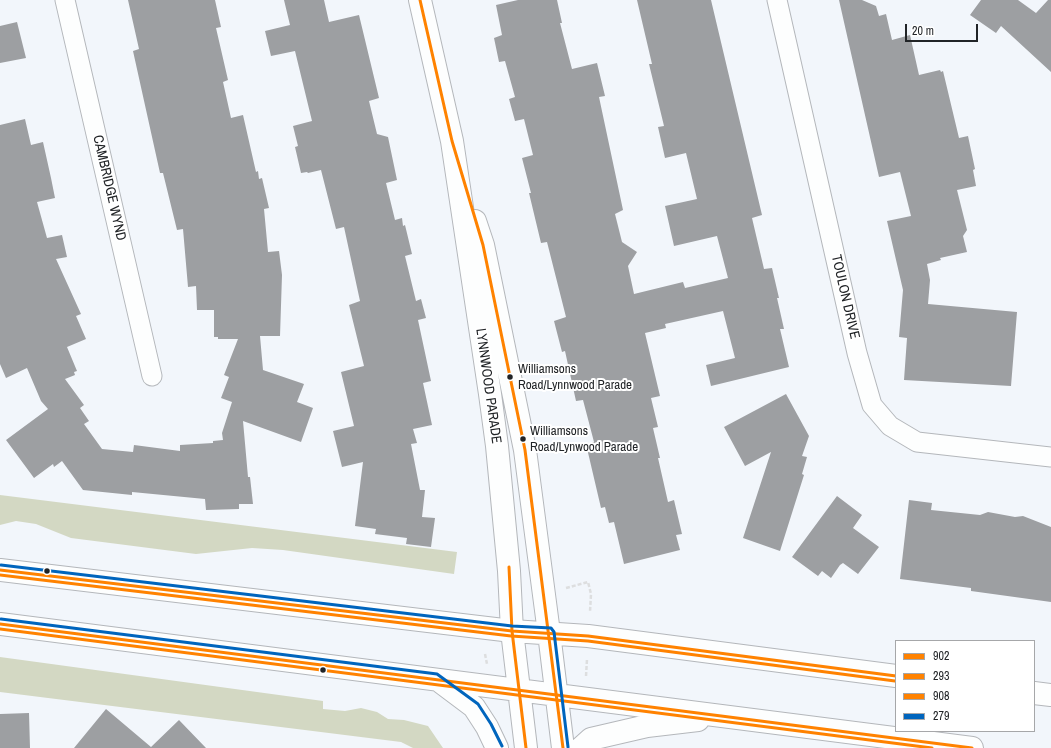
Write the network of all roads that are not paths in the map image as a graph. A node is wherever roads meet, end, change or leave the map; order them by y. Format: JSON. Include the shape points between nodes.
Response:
{"nodes":[{"id":1,"x":66,"y":0,"type":"edge"},
{"id":2,"x":420,"y":0,"type":"edge"},
{"id":3,"x":777,"y":0,"type":"edge"},
{"id":4,"x":452,"y":141,"type":"junction"},
{"id":5,"x":152,"y":376,"type":"dead end"},
{"id":6,"x":1051,"y":457,"type":"edge"},
{"id":7,"x":0,"y":570,"type":"edge"},
{"id":8,"x":0,"y":624,"type":"edge"},
{"id":9,"x":512,"y":632,"type":"junction"},
{"id":10,"x":549,"y":633,"type":"junction"},
{"id":11,"x":895,"y":676,"type":"edge"},
{"id":12,"x":436,"y":679,"type":"junction"},
{"id":13,"x":518,"y":690,"type":"junction"},
{"id":14,"x":1035,"y":693,"type":"edge"},
{"id":15,"x":557,"y":695,"type":"junction"},
{"id":16,"x":1051,"y":695,"type":"edge"},
{"id":17,"x":728,"y":716,"type":"junction"},
{"id":18,"x":497,"y":748,"type":"edge"},
{"id":19,"x":526,"y":748,"type":"edge"},
{"id":20,"x":563,"y":748,"type":"edge"},
{"id":21,"x":581,"y":748,"type":"edge"},
{"id":22,"x":972,"y":748,"type":"edge"}],
"edges":[{"from":1,"to":5,"type":"street","name":"CAMBRIDGE WYND"},
{"from":2,"to":4,"type":"main road","name":"LYNNWOOD PARADE"},
{"from":3,"to":6,"type":"street","name":"TOULON DRIVE","via":[[857,353],[872,405],[890,426],[917,442]]},
{"from":4,"to":9,"type":"main road","name":"LYNNWOOD PARADE","via":[[496,438],[509,571]]},
{"from":4,"to":10,"type":"main road","name":"LYNNWOOD PARADE","via":[[483,245],[526,450]]},
{"from":7,"to":9,"type":"main road"},
{"from":8,"to":12,"type":"main road"},
{"from":9,"to":10,"type":"main road"},
{"from":9,"to":13,"type":"main road","name":"LYNNWOOD PARADE"},
{"from":10,"to":11,"type":"main road"},
{"from":10,"to":15,"type":"main road","name":"LYNNWOOD PARADE"},
{"from":12,"to":13,"type":"main road"},
{"from":12,"to":18,"type":"main road","via":[[474,707]]},
{"from":13,"to":15,"type":"main road"},
{"from":13,"to":19,"type":"main road","name":"LYNNWOOD PARADE"},
{"from":14,"to":16,"type":"main road"},
{"from":15,"to":17,"type":"main road"},
{"from":15,"to":20,"type":"main road","name":"LYNNWOOD PARADE"},
{"from":17,"to":21,"type":"main road","via":[[640,728],[591,739]]},
{"from":17,"to":22,"type":"main road"}]}
